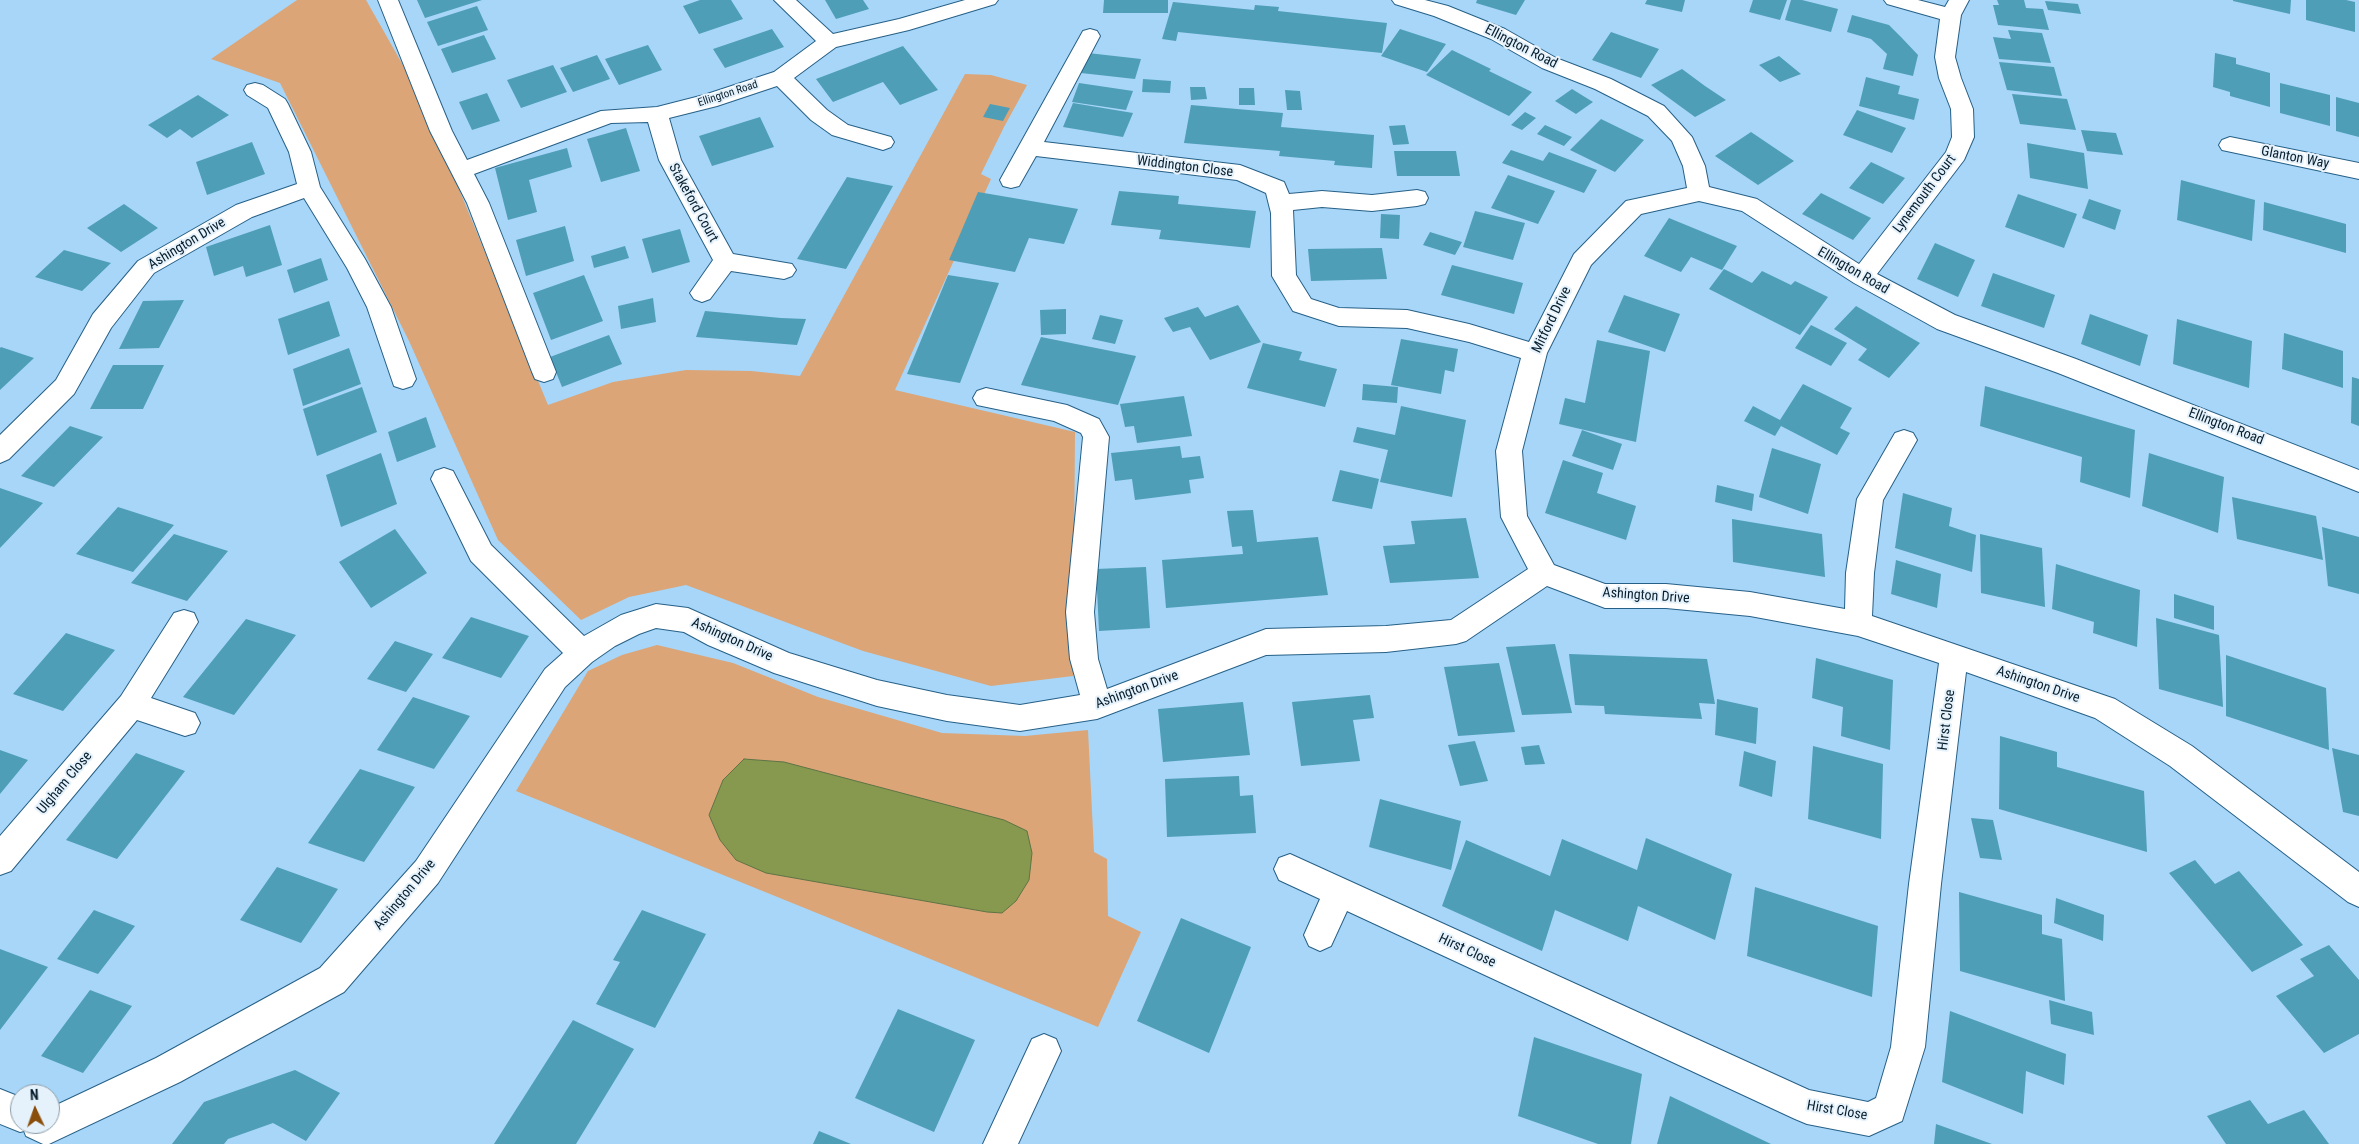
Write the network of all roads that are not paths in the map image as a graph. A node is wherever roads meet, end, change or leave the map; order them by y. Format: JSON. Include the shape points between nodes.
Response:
{"nodes":[{"id":1,"x":388,"y":0,"type":"edge"},
{"id":2,"x":784,"y":0,"type":"edge"},
{"id":3,"x":988,"y":0,"type":"edge"},
{"id":4,"x":1402,"y":0,"type":"edge"},
{"id":5,"x":1894,"y":0,"type":"edge"},
{"id":6,"x":1445,"y":5,"type":"edge"},
{"id":7,"x":1955,"y":8,"type":"edge"},
{"id":8,"x":1090,"y":36,"type":"dead end"},
{"id":9,"x":829,"y":42,"type":"junction"},
{"id":10,"x":781,"y":76,"type":"junction"},
{"id":11,"x":255,"y":90,"type":"dead end"},
{"id":12,"x":657,"y":114,"type":"junction"},
{"id":13,"x":883,"y":142,"type":"dead end"},
{"id":14,"x":2230,"y":145,"type":"dead end"},
{"id":15,"x":1030,"y":148,"type":"junction"},
{"id":16,"x":462,"y":170,"type":"junction"},
{"id":17,"x":2359,"y":171,"type":"edge"},
{"id":18,"x":1011,"y":180,"type":"dead end"},
{"id":19,"x":309,"y":188,"type":"junction"},
{"id":20,"x":1699,"y":193,"type":"junction"},
{"id":21,"x":1417,"y":198,"type":"dead end"},
{"id":22,"x":1280,"y":203,"type":"junction"},
{"id":23,"x":725,"y":261,"type":"junction"},
{"id":24,"x":784,"y":270,"type":"dead end"},
{"id":25,"x":1862,"y":276,"type":"junction"},
{"id":26,"x":702,"y":293,"type":"dead end"},
{"id":27,"x":1536,"y":353,"type":"junction"},
{"id":28,"x":544,"y":372,"type":"dead end"},
{"id":29,"x":403,"y":379,"type":"dead end"},
{"id":30,"x":986,"y":398,"type":"dead end"},
{"id":31,"x":1904,"y":440,"type":"dead end"},
{"id":32,"x":3,"y":446,"type":"edge"},
{"id":33,"x":444,"y":479,"type":"dead end"},
{"id":34,"x":2359,"y":481,"type":"edge"},
{"id":35,"x":1544,"y":573,"type":"junction"},
{"id":36,"x":184,"y":622,"type":"dead end"},
{"id":37,"x":1858,"y":624,"type":"junction"},
{"id":38,"x":582,"y":653,"type":"junction"},
{"id":39,"x":1954,"y":655,"type":"junction"},
{"id":40,"x":131,"y":705,"type":"junction"},
{"id":41,"x":1097,"y":706,"type":"junction"},
{"id":42,"x":185,"y":723,"type":"dead end"},
{"id":43,"x":0,"y":860,"type":"edge"},
{"id":44,"x":1290,"y":870,"type":"dead end"},
{"id":45,"x":2359,"y":891,"type":"edge"},
{"id":46,"x":1339,"y":892,"type":"junction"},
{"id":47,"x":1320,"y":935,"type":"dead end"},
{"id":48,"x":1044,"y":1051,"type":"dead end"},
{"id":49,"x":60,"y":1117,"type":"edge"},
{"id":50,"x":1000,"y":1144,"type":"edge"}],
"edges":[{"from":1,"to":16,"type":"street","via":[[442,131]]},
{"from":2,"to":9,"type":"street"},
{"from":3,"to":9,"type":"street","name":"Ellington Road"},
{"from":4,"to":6,"type":"street","name":"Ellington Road"},
{"from":5,"to":7,"type":"street","name":"Lynemouth Court"},
{"from":6,"to":20,"type":"street","name":"Ellington Road","via":[[1549,63],[1603,84],[1656,111],[1680,137],[1694,166]]},
{"from":7,"to":25,"type":"street","name":"Lynemouth Court","via":[[1946,56],[1950,78],[1962,109],[1963,137],[1956,155]]},
{"from":8,"to":15,"type":"street"},
{"from":9,"to":10,"type":"street","name":"Ellington Road"},
{"from":10,"to":12,"type":"street","name":"Ellington Road","via":[[709,101]]},
{"from":10,"to":13,"type":"street","via":[[819,115],[840,130]]},
{"from":11,"to":19,"type":"street","via":[[278,104],[300,152]]},
{"from":12,"to":16,"type":"street","name":"Ellington Road","via":[[609,116]]},
{"from":12,"to":23,"type":"street","name":"Stakeford Court","via":[[670,160]]},
{"from":14,"to":17,"type":"street","name":"Glanton Way"},
{"from":15,"to":18,"type":"street"},
{"from":15,"to":22,"type":"street","name":"Widdington Close","via":[[1240,173],[1276,188]]},
{"from":16,"to":28,"type":"street"},
{"from":19,"to":29,"type":"street","via":[[357,264],[379,307]]},
{"from":19,"to":32,"type":"street","name":"Ashington Drive","via":[[244,210],[146,267],[102,321],[65,387]]},
{"from":20,"to":25,"type":"street","name":"Ellington Road","via":[[1749,206]]},
{"from":20,"to":27,"type":"street","name":"Mitford Drive","via":[[1634,207],[1582,260]]},
{"from":21,"to":22,"type":"street","via":[[1372,203],[1322,200]]},
{"from":22,"to":27,"type":"street","via":[[1284,276],[1302,305],[1339,317],[1407,320],[1469,333]]},
{"from":23,"to":24,"type":"street"},
{"from":23,"to":26,"type":"street"},
{"from":25,"to":34,"type":"street","name":"Ellington Road","via":[[1946,322],[2068,366]]},
{"from":27,"to":35,"type":"street","name":"Mitford Drive","via":[[1510,451],[1514,517]]},
{"from":30,"to":41,"type":"street","via":[[1058,412],[1090,426],[1096,437],[1080,612],[1084,659]]},
{"from":31,"to":37,"type":"street","via":[[1870,499],[1860,573]]},
{"from":33,"to":38,"type":"street","via":[[481,553]]},
{"from":35,"to":37,"type":"street","name":"Ashington Drive","via":[[1605,596],[1666,596],[1750,604]]},
{"from":35,"to":41,"type":"street","name":"Ashington Drive","via":[[1456,632],[1386,639],[1266,642]]},
{"from":36,"to":40,"type":"street","name":"Ulgham Close"},
{"from":37,"to":39,"type":"street","name":"Ashington Drive"},
{"from":38,"to":41,"type":"street","name":"Ashington Drive","via":[[631,624],[656,616],[688,620],[718,636],[803,670],[877,693],[947,708],[1020,718]]},
{"from":38,"to":49,"type":"street","name":"Ashington Drive","via":[[556,678],[427,872],[332,980],[168,1070]]},
{"from":39,"to":45,"type":"street","name":"Ashington Drive","via":[[2105,708],[2181,756]]},
{"from":39,"to":46,"type":"street","name":"Hirst Close","via":[[1908,1046],[1890,1109],[1869,1119],[1806,1107]]},
{"from":40,"to":42,"type":"street"},
{"from":40,"to":43,"type":"street","name":"Ulgham Close"},
{"from":44,"to":46,"type":"street","name":"Hirst Close"},
{"from":46,"to":47,"type":"street"},
{"from":48,"to":50,"type":"street"}]}
